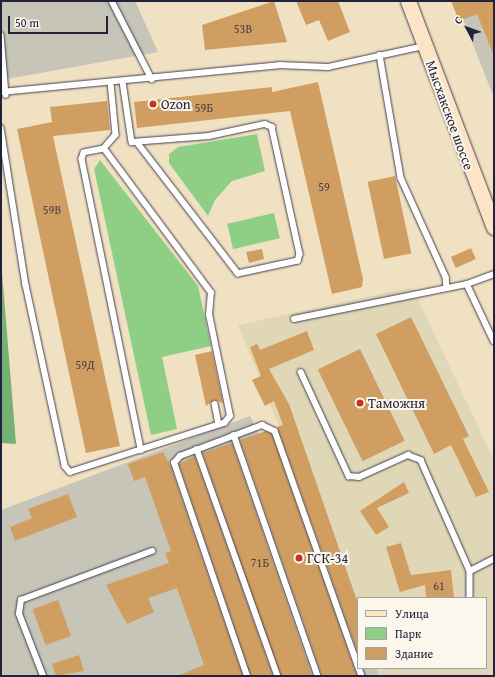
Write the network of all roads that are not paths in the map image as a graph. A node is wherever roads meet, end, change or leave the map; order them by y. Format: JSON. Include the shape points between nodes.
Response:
{"nodes":[{"id":1,"x":112,"y":1,"type":"edge"},
{"id":2,"x":408,"y":1,"type":"edge"},
{"id":3,"x":1,"y":35,"type":"edge"},
{"id":4,"x":425,"y":46,"type":"junction"},
{"id":5,"x":380,"y":55,"type":"junction"},
{"id":6,"x":152,"y":79,"type":"junction"},
{"id":7,"x":123,"y":82,"type":"junction"},
{"id":8,"x":111,"y":83,"type":"junction"},
{"id":9,"x":3,"y":94,"type":"edge"},
{"id":10,"x":1,"y":128,"type":"edge"},
{"id":11,"x":137,"y":143,"type":"junction"},
{"id":12,"x":104,"y":149,"type":"junction"},
{"id":13,"x":494,"y":227,"type":"edge"},
{"id":14,"x":494,"y":274,"type":"edge"},
{"id":15,"x":467,"y":284,"type":"junction"},
{"id":16,"x":446,"y":288,"type":"junction"},
{"id":17,"x":294,"y":319,"type":"dead end"},
{"id":18,"x":494,"y":341,"type":"edge"},
{"id":19,"x":301,"y":372,"type":"dead end"},
{"id":20,"x":215,"y":404,"type":"dead end"},
{"id":21,"x":219,"y":424,"type":"junction"},
{"id":22,"x":234,"y":435,"type":"junction"},
{"id":23,"x":198,"y":449,"type":"junction"},
{"id":24,"x":141,"y":450,"type":"junction"},
{"id":25,"x":152,"y":551,"type":"dead end"},
{"id":26,"x":494,"y":559,"type":"edge"},
{"id":27,"x":470,"y":572,"type":"junction"},
{"id":28,"x":470,"y":597,"type":"edge"},
{"id":29,"x":357,"y":664,"type":"edge"},
{"id":30,"x":43,"y":676,"type":"edge"},
{"id":31,"x":247,"y":676,"type":"edge"},
{"id":32,"x":278,"y":676,"type":"edge"},
{"id":33,"x":318,"y":676,"type":"edge"}],
"edges":[{"from":1,"to":6,"type":"lane"},
{"from":2,"to":4,"type":"street","name":"Мысхакское шоссе"},
{"from":3,"to":9,"type":"lane"},
{"from":4,"to":5,"type":"lane"},
{"from":4,"to":13,"type":"street","name":"Мысхакское шоссе"},
{"from":5,"to":6,"type":"lane","via":[[328,67],[279,65]]},
{"from":5,"to":16,"type":"lane","via":[[401,178],[446,277]]},
{"from":6,"to":7,"type":"lane"},
{"from":7,"to":8,"type":"lane"},
{"from":7,"to":11,"type":"lane","via":[[130,140]]},
{"from":8,"to":9,"type":"lane"},
{"from":8,"to":12,"type":"lane","via":[[116,135]]},
{"from":10,"to":24,"type":"lane","via":[[26,285],[65,466],[70,472],[76,471]]},
{"from":11,"to":11,"type":"lane","via":[[209,136],[270,125],[300,254],[298,261],[238,274]]},
{"from":12,"to":21,"type":"lane","via":[[211,293],[209,315],[230,411],[228,420]]},
{"from":12,"to":24,"type":"lane","via":[[87,151],[82,159]]},
{"from":14,"to":15,"type":"lane"},
{"from":15,"to":16,"type":"lane"},
{"from":15,"to":18,"type":"lane"},
{"from":16,"to":17,"type":"lane"},
{"from":19,"to":27,"type":"lane","via":[[348,476],[358,477],[408,455],[418,456]]},
{"from":20,"to":21,"type":"lane"},
{"from":21,"to":24,"type":"lane"},
{"from":22,"to":23,"type":"lane"},
{"from":22,"to":29,"type":"lane","via":[[262,425],[275,431]]},
{"from":22,"to":33,"type":"lane"},
{"from":23,"to":31,"type":"lane","via":[[176,458],[174,468]]},
{"from":23,"to":32,"type":"lane"},
{"from":25,"to":30,"type":"lane","via":[[21,600],[19,614]]},
{"from":26,"to":27,"type":"lane"},
{"from":27,"to":28,"type":"lane"}]}
